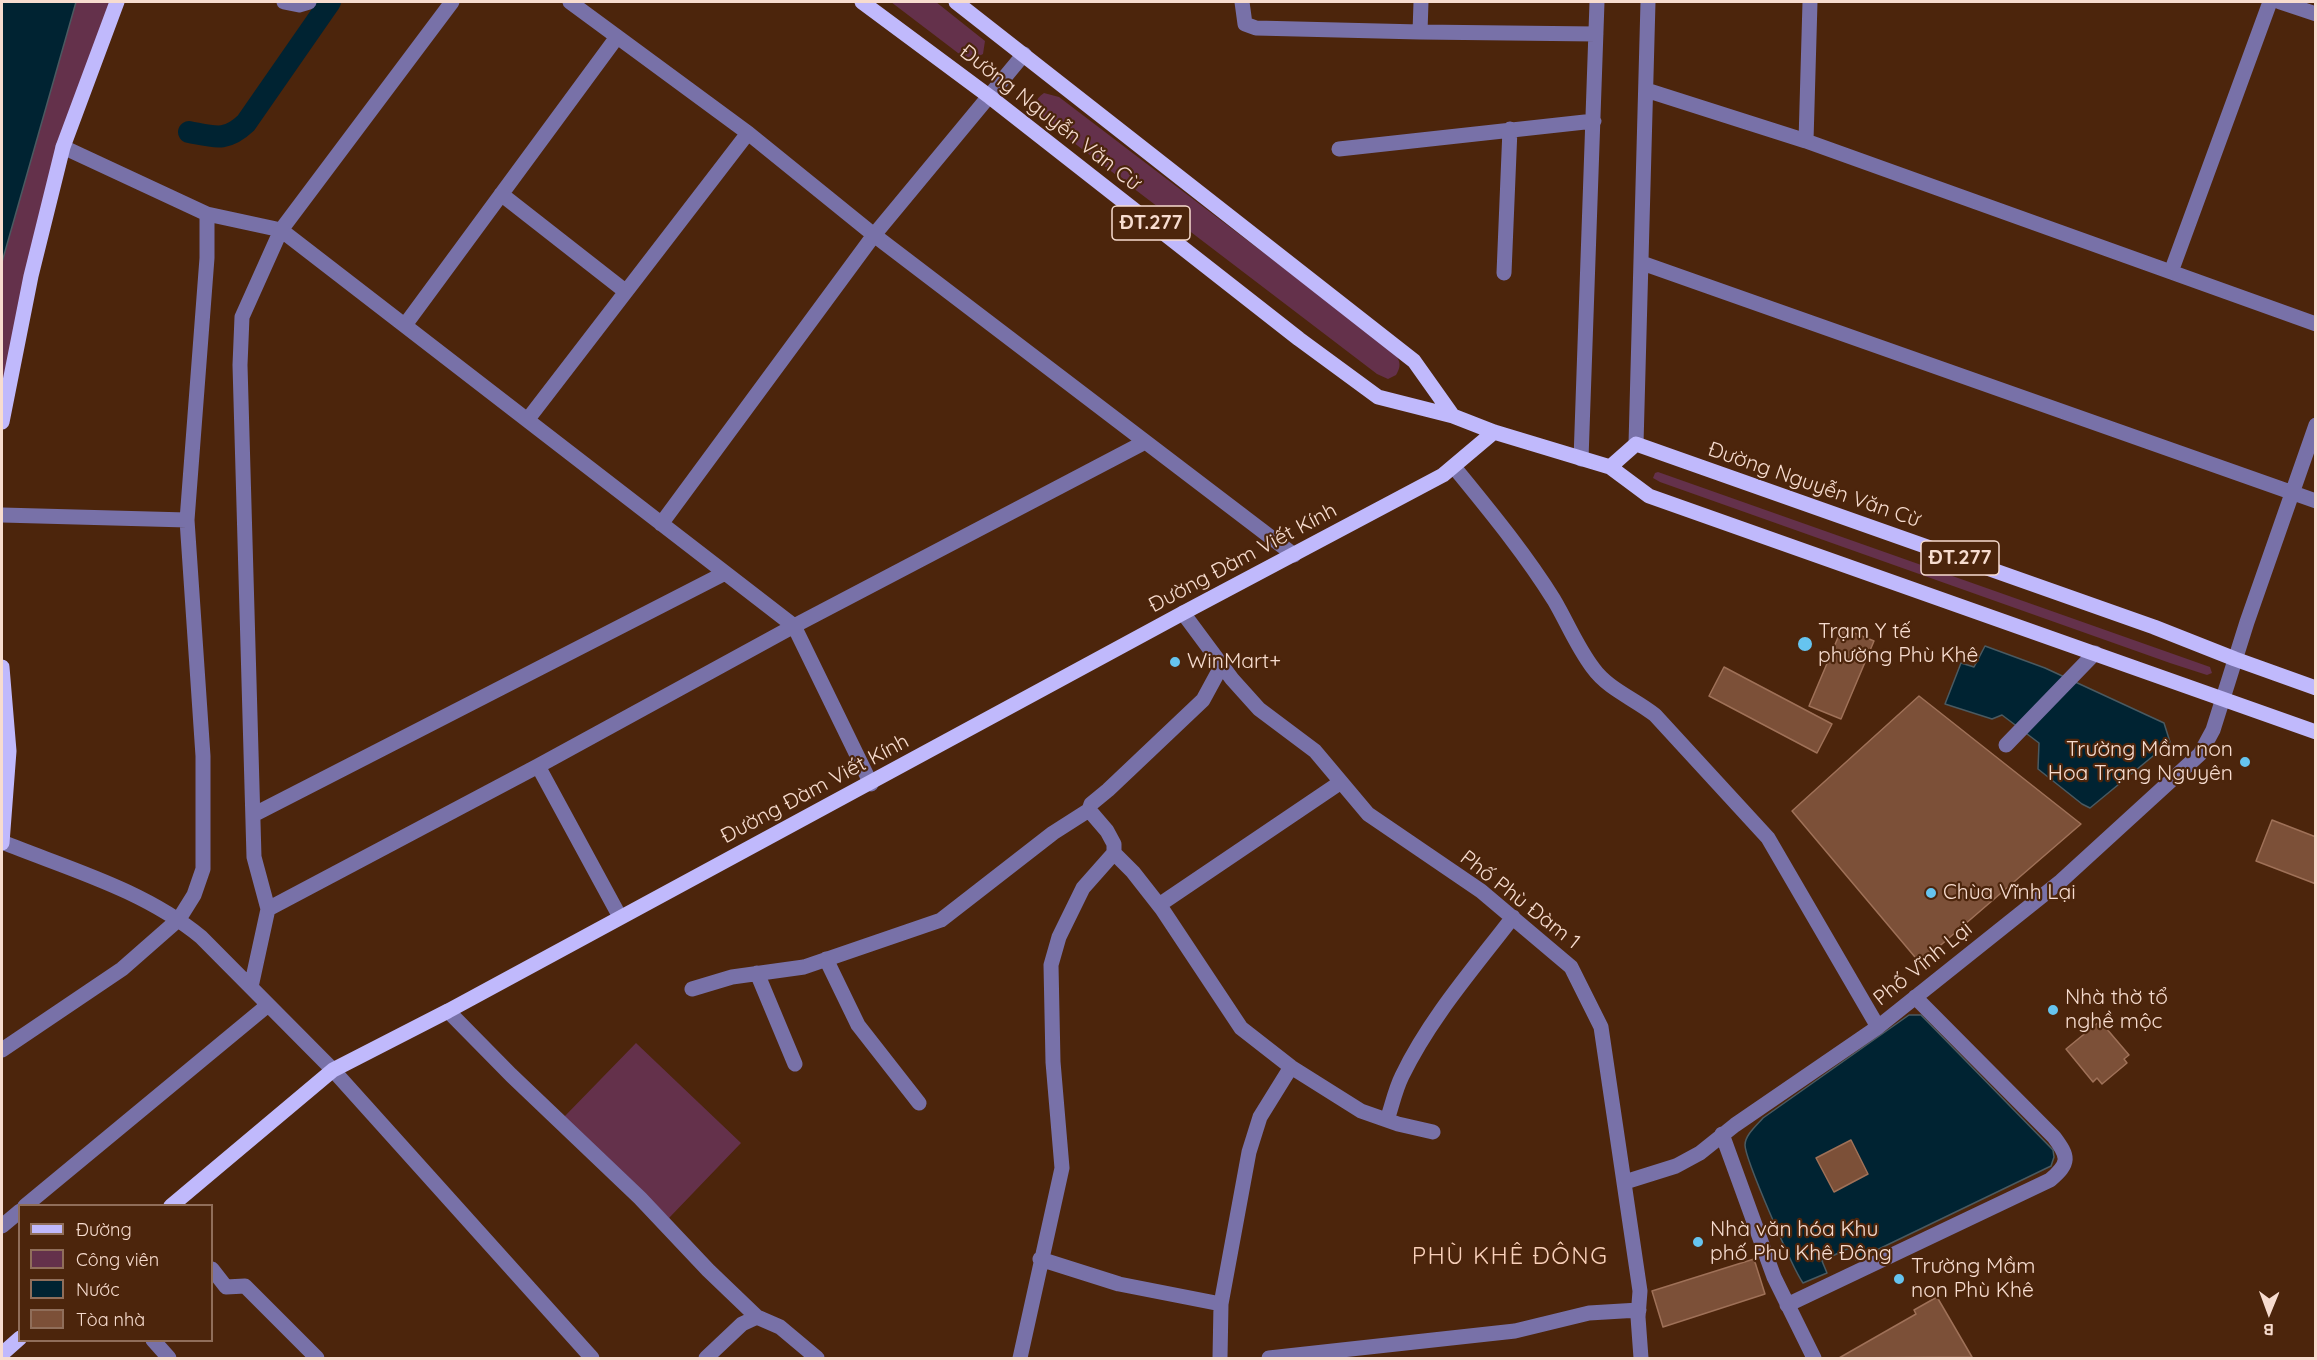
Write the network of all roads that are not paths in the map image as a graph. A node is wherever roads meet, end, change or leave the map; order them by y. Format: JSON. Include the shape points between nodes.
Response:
{"nodes":[{"id":1,"x":117,"y":2,"type":"edge"},
{"id":2,"x":284,"y":2,"type":"edge"},
{"id":3,"x":309,"y":2,"type":"edge"},
{"id":4,"x":452,"y":2,"type":"edge"},
{"id":5,"x":570,"y":2,"type":"edge"},
{"id":6,"x":862,"y":2,"type":"edge"},
{"id":7,"x":956,"y":2,"type":"edge"},
{"id":8,"x":1242,"y":2,"type":"edge"},
{"id":9,"x":1421,"y":2,"type":"edge"},
{"id":10,"x":1597,"y":2,"type":"edge"},
{"id":11,"x":1648,"y":2,"type":"edge"},
{"id":12,"x":1810,"y":2,"type":"edge"},
{"id":13,"x":2270,"y":2,"type":"edge"},
{"id":14,"x":2280,"y":2,"type":"edge"},
{"id":15,"x":2316,"y":14,"type":"edge"},
{"id":16,"x":1420,"y":33,"type":"junction"},
{"id":17,"x":1596,"y":34,"type":"junction"},
{"id":18,"x":617,"y":37,"type":"junction"},
{"id":19,"x":1024,"y":54,"type":"junction"},
{"id":20,"x":1646,"y":90,"type":"junction"},
{"id":21,"x":990,"y":97,"type":"junction"},
{"id":22,"x":1594,"y":121,"type":"junction"},
{"id":23,"x":1509,"y":129,"type":"junction"},
{"id":24,"x":748,"y":133,"type":"junction"},
{"id":25,"x":1806,"y":141,"type":"junction"},
{"id":26,"x":63,"y":147,"type":"junction"},
{"id":27,"x":1339,"y":149,"type":"dead end"},
{"id":28,"x":501,"y":194,"type":"junction"},
{"id":29,"x":207,"y":214,"type":"junction"},
{"id":30,"x":281,"y":230,"type":"junction"},
{"id":31,"x":874,"y":235,"type":"junction"},
{"id":32,"x":1642,"y":263,"type":"junction"},
{"id":33,"x":2171,"y":272,"type":"junction"},
{"id":34,"x":1504,"y":273,"type":"dead end"},
{"id":35,"x":625,"y":291,"type":"junction"},
{"id":36,"x":2316,"y":324,"type":"edge"},
{"id":37,"x":405,"y":326,"type":"junction"},
{"id":38,"x":1453,"y":416,"type":"junction"},
{"id":39,"x":528,"y":419,"type":"junction"},
{"id":40,"x":2,"y":422,"type":"edge"},
{"id":41,"x":2316,"y":425,"type":"edge"},
{"id":42,"x":1494,"y":432,"type":"junction"},
{"id":43,"x":1145,"y":442,"type":"junction"},
{"id":44,"x":1636,"y":444,"type":"junction"},
{"id":45,"x":1581,"y":459,"type":"junction"},
{"id":46,"x":1454,"y":467,"type":"junction"},
{"id":47,"x":1610,"y":467,"type":"junction"},
{"id":48,"x":2292,"y":493,"type":"junction"},
{"id":49,"x":2316,"y":501,"type":"edge"},
{"id":50,"x":2,"y":515,"type":"edge"},
{"id":51,"x":187,"y":520,"type":"junction"},
{"id":52,"x":661,"y":524,"type":"junction"},
{"id":53,"x":1294,"y":555,"type":"junction"},
{"id":54,"x":725,"y":573,"type":"junction"},
{"id":55,"x":1183,"y":613,"type":"junction"},
{"id":56,"x":794,"y":626,"type":"junction"},
{"id":57,"x":2095,"y":653,"type":"junction"},
{"id":58,"x":2235,"y":659,"type":"junction"},
{"id":59,"x":1222,"y":665,"type":"junction"},
{"id":60,"x":2,"y":667,"type":"edge"},
{"id":61,"x":2316,"y":688,"type":"edge"},
{"id":62,"x":2224,"y":698,"type":"junction"},
{"id":63,"x":2316,"y":732,"type":"edge"},
{"id":64,"x":2006,"y":746,"type":"dead end"},
{"id":65,"x":538,"y":766,"type":"junction"},
{"id":66,"x":1341,"y":782,"type":"junction"},
{"id":67,"x":871,"y":784,"type":"junction"},
{"id":68,"x":1089,"y":810,"type":"junction"},
{"id":69,"x":253,"y":815,"type":"junction"},
{"id":70,"x":2,"y":842,"type":"edge"},
{"id":71,"x":1113,"y":853,"type":"junction"},
{"id":72,"x":1159,"y":905,"type":"junction"},
{"id":73,"x":268,"y":909,"type":"junction"},
{"id":74,"x":620,"y":917,"type":"junction"},
{"id":75,"x":1513,"y":917,"type":"junction"},
{"id":76,"x":179,"y":920,"type":"junction"},
{"id":77,"x":826,"y":959,"type":"junction"},
{"id":78,"x":757,"y":973,"type":"junction"},
{"id":79,"x":251,"y":987,"type":"junction"},
{"id":80,"x":692,"y":989,"type":"dead end"},
{"id":81,"x":1915,"y":998,"type":"junction"},
{"id":82,"x":268,"y":1005,"type":"junction"},
{"id":83,"x":448,"y":1011,"type":"junction"},
{"id":84,"x":1878,"y":1027,"type":"junction"},
{"id":85,"x":2,"y":1050,"type":"edge"},
{"id":86,"x":795,"y":1064,"type":"dead end"},
{"id":87,"x":1291,"y":1067,"type":"junction"},
{"id":88,"x":333,"y":1070,"type":"junction"},
{"id":89,"x":919,"y":1102,"type":"dead end"},
{"id":90,"x":1387,"y":1120,"type":"junction"},
{"id":91,"x":1433,"y":1132,"type":"dead end"},
{"id":92,"x":1722,"y":1134,"type":"junction"},
{"id":93,"x":1625,"y":1182,"type":"junction"},
{"id":94,"x":27,"y":1204,"type":"edge"},
{"id":95,"x":173,"y":1204,"type":"edge"},
{"id":96,"x":18,"y":1212,"type":"edge"},
{"id":97,"x":2,"y":1226,"type":"edge"},
{"id":98,"x":1040,"y":1259,"type":"junction"},
{"id":99,"x":213,"y":1270,"type":"edge"},
{"id":100,"x":1221,"y":1304,"type":"junction"},
{"id":101,"x":1787,"y":1305,"type":"junction"},
{"id":102,"x":1639,"y":1310,"type":"junction"},
{"id":103,"x":757,"y":1317,"type":"junction"},
{"id":104,"x":18,"y":1340,"type":"edge"},
{"id":105,"x":154,"y":1342,"type":"edge"},
{"id":106,"x":2,"y":1354,"type":"edge"},
{"id":107,"x":169,"y":1359,"type":"edge"},
{"id":108,"x":317,"y":1359,"type":"edge"},
{"id":109,"x":592,"y":1359,"type":"edge"},
{"id":110,"x":706,"y":1359,"type":"edge"},
{"id":111,"x":817,"y":1359,"type":"edge"},
{"id":112,"x":1020,"y":1359,"type":"edge"},
{"id":113,"x":1220,"y":1359,"type":"edge"},
{"id":114,"x":1269,"y":1359,"type":"edge"},
{"id":115,"x":1641,"y":1359,"type":"edge"},
{"id":116,"x":1814,"y":1359,"type":"edge"}],
"edges":[{"from":1,"to":26,"type":"main road"},
{"from":2,"to":3,"type":"street"},
{"from":4,"to":30,"type":"street"},
{"from":5,"to":18,"type":"street"},
{"from":6,"to":21,"type":"main road","name":"Đường Nguyễn Văn Cừ","number":"ĐT.277"},
{"from":7,"to":19,"type":"main road","name":"Đường Nguyễn Văn Cừ","number":"ĐT.277"},
{"from":8,"to":16,"type":"street","via":[[1245,24],[1256,28]]},
{"from":9,"to":16,"type":"street"},
{"from":10,"to":17,"type":"street"},
{"from":11,"to":20,"type":"street"},
{"from":12,"to":25,"type":"street"},
{"from":13,"to":33,"type":"street"},
{"from":14,"to":15,"type":"street"},
{"from":16,"to":17,"type":"street"},
{"from":17,"to":22,"type":"street"},
{"from":18,"to":24,"type":"street"},
{"from":18,"to":28,"type":"street"},
{"from":19,"to":21,"type":"street"},
{"from":19,"to":38,"type":"main road","name":"Đường Nguyễn Văn Cừ","number":"ĐT.277","via":[[1414,361]]},
{"from":20,"to":25,"type":"street"},
{"from":20,"to":32,"type":"street"},
{"from":21,"to":31,"type":"street"},
{"from":21,"to":38,"type":"main road","name":"Đường Nguyễn Văn Cừ","number":"ĐT.277","via":[[1378,398]]},
{"from":22,"to":23,"type":"street"},
{"from":22,"to":45,"type":"street"},
{"from":23,"to":27,"type":"street"},
{"from":23,"to":34,"type":"street"},
{"from":24,"to":31,"type":"street"},
{"from":24,"to":35,"type":"street"},
{"from":25,"to":33,"type":"street"},
{"from":26,"to":29,"type":"street"},
{"from":26,"to":40,"type":"main road","via":[[31,276]]},
{"from":28,"to":35,"type":"street"},
{"from":28,"to":37,"type":"street"},
{"from":29,"to":30,"type":"street"},
{"from":29,"to":51,"type":"street"},
{"from":30,"to":37,"type":"street"},
{"from":30,"to":69,"type":"street","via":[[242,317],[240,365]]},
{"from":31,"to":43,"type":"street"},
{"from":31,"to":52,"type":"street"},
{"from":32,"to":44,"type":"street"},
{"from":32,"to":48,"type":"street"},
{"from":33,"to":36,"type":"street"},
{"from":35,"to":39,"type":"street"},
{"from":37,"to":39,"type":"street"},
{"from":38,"to":42,"type":"main road","name":"Đường Nguyễn Văn Cừ","number":"ĐT.277"},
{"from":39,"to":52,"type":"street"},
{"from":41,"to":48,"type":"street","name":"Phố Vĩnh Lại"},
{"from":42,"to":45,"type":"main road","name":"Đường Nguyễn Văn Cừ","number":"ĐT.277"},
{"from":42,"to":46,"type":"main road","name":"Đường Đàm Viết Kính"},
{"from":43,"to":53,"type":"street"},
{"from":43,"to":56,"type":"street"},
{"from":44,"to":47,"type":"main road"},
{"from":44,"to":58,"type":"main road","name":"Đường Nguyễn Văn Cừ","number":"ĐT.277"},
{"from":45,"to":47,"type":"main road","name":"Đường Nguyễn Văn Cừ","number":"ĐT.277"},
{"from":46,"to":53,"type":"main road","name":"Đường Đàm Viết Kính"},
{"from":46,"to":84,"type":"street","via":[[1508,533],[1554,600],[1593,668],[1619,692],[1655,715],[1767,838]]},
{"from":47,"to":57,"type":"main road","name":"Đường Nguyễn Văn Cừ","number":"ĐT.277","via":[[1650,496]]},
{"from":48,"to":49,"type":"street"},
{"from":48,"to":58,"type":"street","name":"Phố Vĩnh Lại"},
{"from":50,"to":51,"type":"street"},
{"from":51,"to":76,"type":"street","via":[[203,756],[204,840],[203,869]]},
{"from":52,"to":54,"type":"street"},
{"from":53,"to":55,"type":"main road","name":"Đường Đàm Viết Kính"},
{"from":54,"to":56,"type":"street"},
{"from":54,"to":69,"type":"street"},
{"from":55,"to":59,"type":"street","name":"Phố Phù Đàm 1"},
{"from":55,"to":67,"type":"main road","name":"Đường Đàm Viết Kính"},
{"from":56,"to":65,"type":"street"},
{"from":56,"to":67,"type":"street"},
{"from":57,"to":62,"type":"main road","name":"Đường Nguyễn Văn Cừ","number":"ĐT.277"},
{"from":57,"to":64,"type":"street"},
{"from":58,"to":61,"type":"main road","name":"Đường Nguyễn Văn Cừ","number":"ĐT.277"},
{"from":58,"to":62,"type":"street","name":"Phố Vĩnh Lại"},
{"from":59,"to":66,"type":"street","name":"Phố Phù Đàm 1","via":[[1260,709],[1315,751]]},
{"from":59,"to":68,"type":"street","via":[[1203,700]]},
{"from":60,"to":70,"type":"main road","via":[[9,751]]},
{"from":62,"to":63,"type":"main road","name":"Đường Nguyễn Văn Cừ","number":"ĐT.277"},
{"from":62,"to":81,"type":"street","name":"Phố Vĩnh Lại","via":[[2200,754],[2061,881]]},
{"from":65,"to":73,"type":"street"},
{"from":65,"to":74,"type":"street"},
{"from":66,"to":72,"type":"street"},
{"from":66,"to":75,"type":"street","name":"Phố Phù Đàm 1","via":[[1368,814]]},
{"from":67,"to":74,"type":"main road","name":"Đường Đàm Viết Kính"},
{"from":68,"to":71,"type":"street","via":[[1107,831],[1114,844]]},
{"from":68,"to":77,"type":"street","via":[[1053,833],[941,920]]},
{"from":69,"to":73,"type":"street","via":[[254,857]]},
{"from":70,"to":76,"type":"street","via":[[155,905]]},
{"from":71,"to":72,"type":"street"},
{"from":71,"to":98,"type":"street","via":[[1083,888],[1059,936],[1051,965],[1053,1062],[1062,1168]]},
{"from":72,"to":87,"type":"street","via":[[1241,1028]]},
{"from":73,"to":79,"type":"street"},
{"from":74,"to":83,"type":"main road","name":"Đường Đàm Viết Kính"},
{"from":75,"to":90,"type":"street","via":[[1414,1053],[1400,1078]]},
{"from":75,"to":93,"type":"street","name":"Phố Phù Đàm 1","via":[[1572,967],[1601,1027]]},
{"from":76,"to":79,"type":"street"},
{"from":76,"to":85,"type":"street","via":[[122,969]]},
{"from":77,"to":78,"type":"street","via":[[804,967]]},
{"from":77,"to":89,"type":"street","via":[[858,1025]]},
{"from":78,"to":80,"type":"street"},
{"from":78,"to":86,"type":"street"},
{"from":79,"to":82,"type":"street"},
{"from":81,"to":84,"type":"street","name":"Phố Vĩnh Lại"},
{"from":81,"to":101,"type":"street","via":[[2054,1137],[2064,1151],[2064,1166],[2050,1180]]},
{"from":82,"to":88,"type":"street"},
{"from":82,"to":94,"type":"street"},
{"from":83,"to":88,"type":"main road","name":"Đường Đàm Viết Kính"},
{"from":83,"to":103,"type":"street"},
{"from":84,"to":92,"type":"street","name":"Phố Vĩnh Lại"},
{"from":87,"to":90,"type":"street","via":[[1360,1111]]},
{"from":87,"to":100,"type":"street","via":[[1260,1117],[1248,1152]]},
{"from":88,"to":95,"type":"main road","name":"Đường Đàm Viết Kính"},
{"from":88,"to":109,"type":"street"},
{"from":90,"to":91,"type":"street"},
{"from":92,"to":93,"type":"street","name":"Phố Vĩnh Lại","via":[[1700,1153],[1676,1166]]},
{"from":92,"to":101,"type":"street"},
{"from":93,"to":102,"type":"street","name":"Phố Phù Đàm 1","via":[[1641,1291]]},
{"from":96,"to":97,"type":"street"},
{"from":98,"to":100,"type":"street","via":[[1119,1284]]},
{"from":98,"to":112,"type":"street"},
{"from":99,"to":108,"type":"street","via":[[226,1287],[245,1286]]},
{"from":100,"to":113,"type":"street"},
{"from":101,"to":116,"type":"street"},
{"from":102,"to":114,"type":"street","via":[[1589,1313],[1515,1331]]},
{"from":102,"to":115,"type":"street","name":"Phố Phù Đàm 1"},
{"from":103,"to":110,"type":"street","via":[[742,1324]]},
{"from":103,"to":111,"type":"street","via":[[780,1327]]},
{"from":104,"to":106,"type":"main road"},
{"from":105,"to":107,"type":"street"}]}
